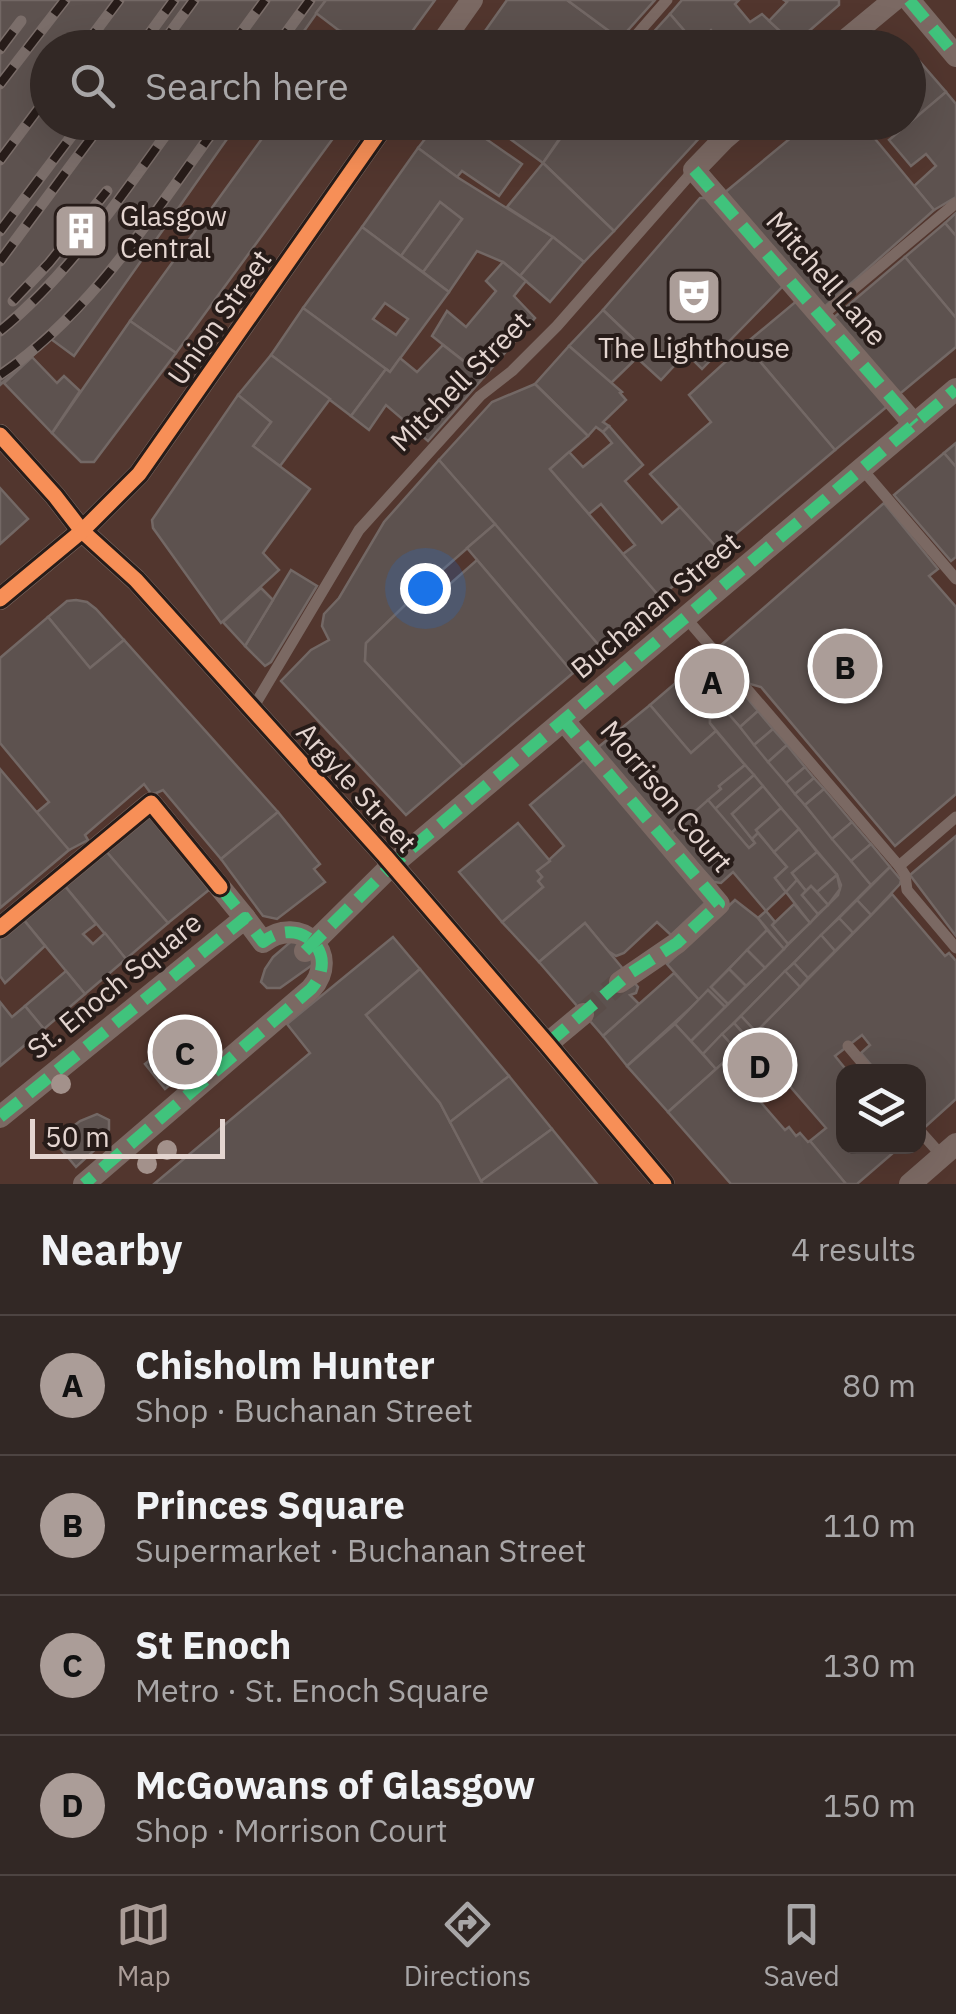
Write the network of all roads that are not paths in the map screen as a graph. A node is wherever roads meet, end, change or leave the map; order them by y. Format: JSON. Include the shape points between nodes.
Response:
{"nodes":[{"id":1,"x":472,"y":0,"type":"edge"},
{"id":2,"x":667,"y":0,"type":"edge"},
{"id":3,"x":894,"y":0,"type":"edge"},
{"id":4,"x":908,"y":0,"type":"edge"},
{"id":5,"x":451,"y":30,"type":"edge"},
{"id":6,"x":641,"y":30,"type":"edge"},
{"id":7,"x":858,"y":30,"type":"edge"},
{"id":8,"x":956,"y":56,"type":"edge"},
{"id":9,"x":373,"y":140,"type":"edge"},
{"id":10,"x":723,"y":140,"type":"edge"},
{"id":11,"x":694,"y":170,"type":"junction"},
{"id":12,"x":956,"y":203,"type":"edge"},
{"id":13,"x":820,"y":317,"type":"junction"},
{"id":14,"x":956,"y":389,"type":"edge"},
{"id":15,"x":914,"y":424,"type":"junction"},
{"id":16,"x":0,"y":436,"type":"edge"},
{"id":17,"x":862,"y":468,"type":"junction"},
{"id":18,"x":82,"y":531,"type":"junction"},
{"id":19,"x":956,"y":579,"type":"edge"},
{"id":20,"x":0,"y":599,"type":"edge"},
{"id":21,"x":686,"y":618,"type":"junction"},
{"id":22,"x":253,"y":708,"type":"junction"},
{"id":23,"x":564,"y":721,"type":"junction"},
{"id":24,"x":956,"y":817,"type":"edge"},
{"id":25,"x":392,"y":865,"type":"junction"},
{"id":26,"x":899,"y":866,"type":"junction"},
{"id":27,"x":245,"y":918,"type":"junction"},
{"id":28,"x":0,"y":928,"type":"edge"},
{"id":29,"x":310,"y":946,"type":"junction"},
{"id":30,"x":956,"y":948,"type":"edge"},
{"id":31,"x":620,"y":982,"type":"tunnel mouth"},
{"id":32,"x":583,"y":1014,"type":"tunnel mouth"},
{"id":33,"x":547,"y":1044,"type":"junction"},
{"id":34,"x":848,"y":1046,"type":"dead end"},
{"id":35,"x":863,"y":1064,"type":"edge"},
{"id":36,"x":0,"y":1117,"type":"edge"},
{"id":37,"x":926,"y":1134,"type":"edge"},
{"id":38,"x":949,"y":1150,"type":"edge"},
{"id":39,"x":84,"y":1184,"type":"edge"},
{"id":40,"x":664,"y":1184,"type":"edge"},
{"id":41,"x":910,"y":1184,"type":"edge"}],
"edges":[{"from":1,"to":5,"type":"street"},
{"from":2,"to":6,"type":"lane"},
{"from":3,"to":7,"type":"street"},
{"from":4,"to":8,"type":"street"},
{"from":9,"to":18,"type":"street","name":"Union Street","via":[[139,474]]},
{"from":10,"to":11,"type":"street","name":"Mitchell Street"},
{"from":11,"to":13,"type":"street","name":"Mitchell Lane"},
{"from":11,"to":22,"type":"lane","name":"Mitchell Street","via":[[557,326],[480,396],[359,530]]},
{"from":12,"to":13,"type":"lane"},
{"from":13,"to":15,"type":"street","name":"Mitchell Lane"},
{"from":14,"to":15,"type":"street","name":"Buchanan Street"},
{"from":15,"to":17,"type":"street","name":"Buchanan Street"},
{"from":16,"to":18,"type":"street","name":"Argyle Street"},
{"from":17,"to":19,"type":"lane"},
{"from":17,"to":21,"type":"street","name":"Buchanan Street"},
{"from":18,"to":20,"type":"street","name":"Union Street"},
{"from":18,"to":22,"type":"street","name":"Argyle Street"},
{"from":21,"to":23,"type":"street","name":"Buchanan Street"},
{"from":21,"to":26,"type":"lane"},
{"from":22,"to":25,"type":"street","name":"Argyle Street"},
{"from":23,"to":25,"type":"street","name":"Buchanan Street"},
{"from":23,"to":31,"type":"street","name":"Morrison Court","via":[[719,904]]},
{"from":24,"to":26,"type":"lane"},
{"from":25,"to":29,"type":"street"},
{"from":25,"to":33,"type":"street","name":"Argyle Street"},
{"from":26,"to":30,"type":"lane","via":[[908,890]]},
{"from":27,"to":28,"type":"street","via":[[151,803]]},
{"from":27,"to":29,"type":"street","name":"St. Enoch Square","via":[[263,942],[289,931]]},
{"from":27,"to":36,"type":"street","name":"St. Enoch Square"},
{"from":29,"to":39,"type":"street","via":[[322,960],[311,989]]},
{"from":32,"to":33,"type":"street"},
{"from":33,"to":40,"type":"street","name":"Argyle Street"},
{"from":34,"to":35,"type":"lane"},
{"from":37,"to":38,"type":"lane"},
{"from":38,"to":41,"type":"street"}]}
